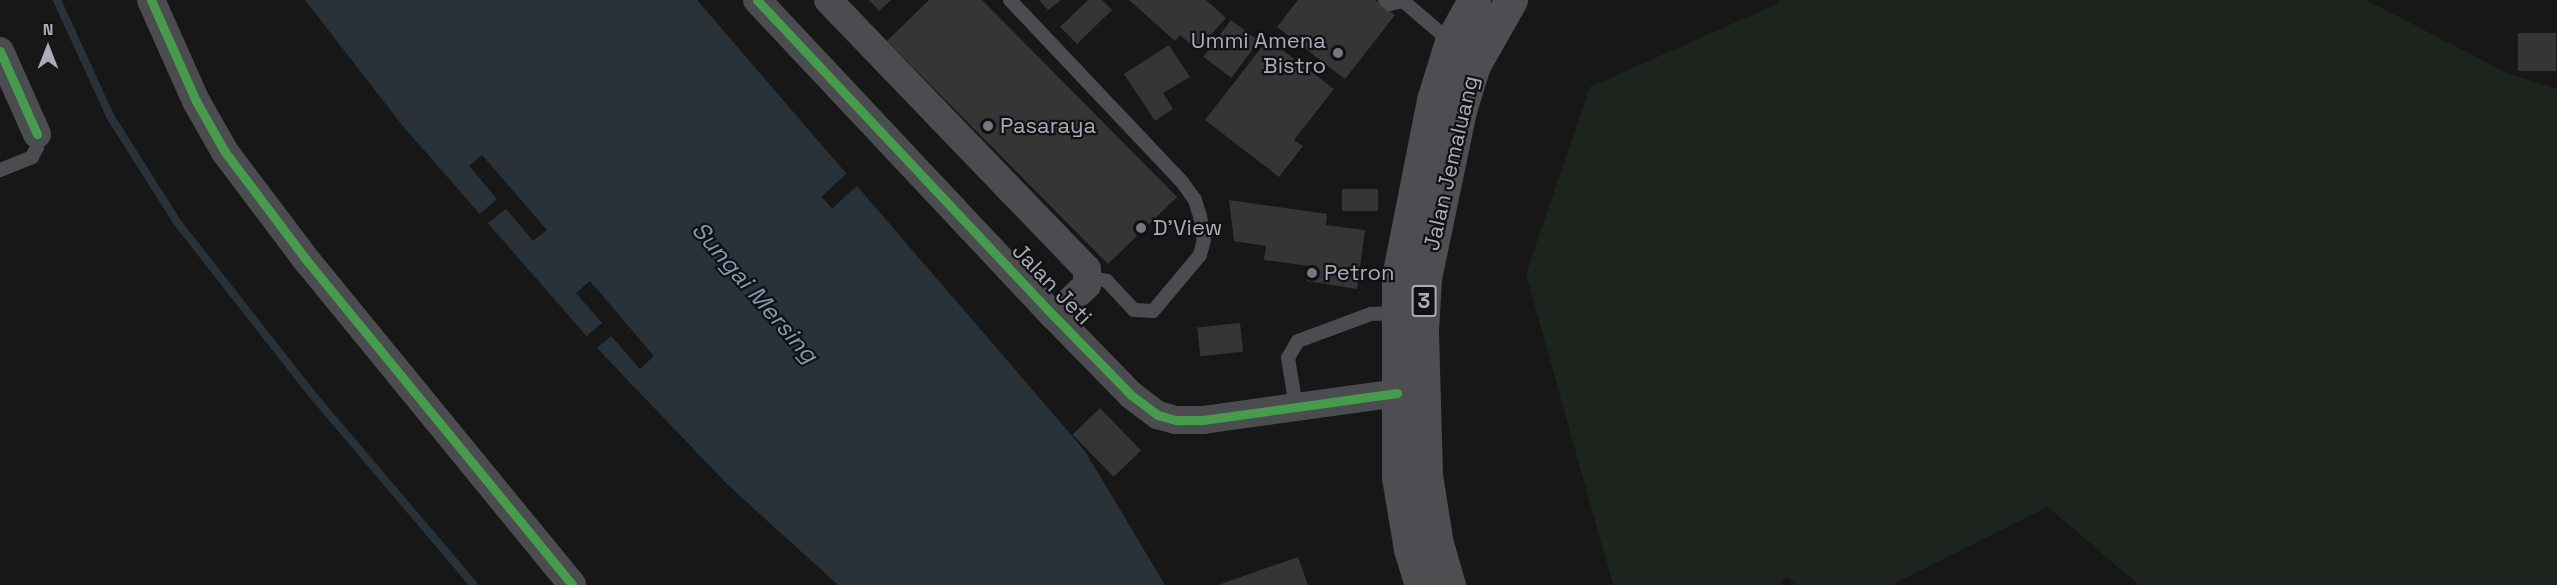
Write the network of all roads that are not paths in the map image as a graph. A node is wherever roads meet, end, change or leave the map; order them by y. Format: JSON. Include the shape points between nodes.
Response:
{"nodes":[{"id":1,"x":151,"y":0,"type":"edge"},
{"id":2,"x":757,"y":0,"type":"edge"},
{"id":3,"x":828,"y":0,"type":"edge"},
{"id":4,"x":1010,"y":0,"type":"edge"},
{"id":5,"x":1385,"y":0,"type":"edge"},
{"id":6,"x":1403,"y":0,"type":"edge"},
{"id":7,"x":1474,"y":0,"type":"edge"},
{"id":8,"x":1511,"y":0,"type":"edge"},
{"id":9,"x":1451,"y":42,"type":"junction"},
{"id":10,"x":0,"y":51,"type":"edge"},
{"id":11,"x":38,"y":134,"type":"joint"},
{"id":12,"x":0,"y":170,"type":"edge"},
{"id":13,"x":1089,"y":278,"type":"junction"},
{"id":14,"x":1395,"y":313,"type":"junction"},
{"id":15,"x":1054,"y":316,"type":"junction"},
{"id":16,"x":1397,"y":393,"type":"junction"},
{"id":17,"x":1296,"y":407,"type":"junction"},
{"id":18,"x":572,"y":585,"type":"edge"},
{"id":19,"x":1421,"y":585,"type":"edge"},
{"id":20,"x":1449,"y":585,"type":"edge"}],
"edges":[{"from":1,"to":18,"type":"street","via":[[196,101],[225,152],[308,262]]},
{"from":2,"to":15,"type":"street","name":"Jalan Jeti"},
{"from":3,"to":13,"type":"street","via":[[1087,269]]},
{"from":4,"to":13,"type":"lane","via":[[1182,182],[1195,200],[1200,216],[1204,240],[1200,255],[1153,312],[1134,310],[1107,281]]},
{"from":5,"to":6,"type":"lane","via":[[1389,4]]},
{"from":6,"to":9,"type":"lane"},
{"from":7,"to":9,"type":"highway","name":"Jalan Jemaluang","number":"3"},
{"from":8,"to":20,"type":"highway","name":"Jalan Jemaluang","number":"3","via":[[1474,65],[1460,110],[1425,278],[1422,331],[1426,475],[1437,544]]},
{"from":9,"to":14,"type":"highway","name":"Jalan Jemaluang","number":"3","via":[[1432,100],[1413,185]]},
{"from":10,"to":11,"type":"street"},
{"from":11,"to":12,"type":"lane","via":[[38,147],[32,157]]},
{"from":13,"to":15,"type":"street","via":[[1087,285]]},
{"from":14,"to":16,"type":"highway","name":"Jalan Jemaluang","number":"3"},
{"from":14,"to":17,"type":"lane","via":[[1371,314],[1299,341],[1288,358]]},
{"from":15,"to":17,"type":"street","name":"Jalan Jeti","via":[[1131,395],[1158,415],[1203,420]]},
{"from":16,"to":17,"type":"street","name":"Jalan Jeti"},
{"from":16,"to":19,"type":"highway","name":"Jalan Jemaluang","number":"3","via":[[1398,477],[1410,549]]}]}
